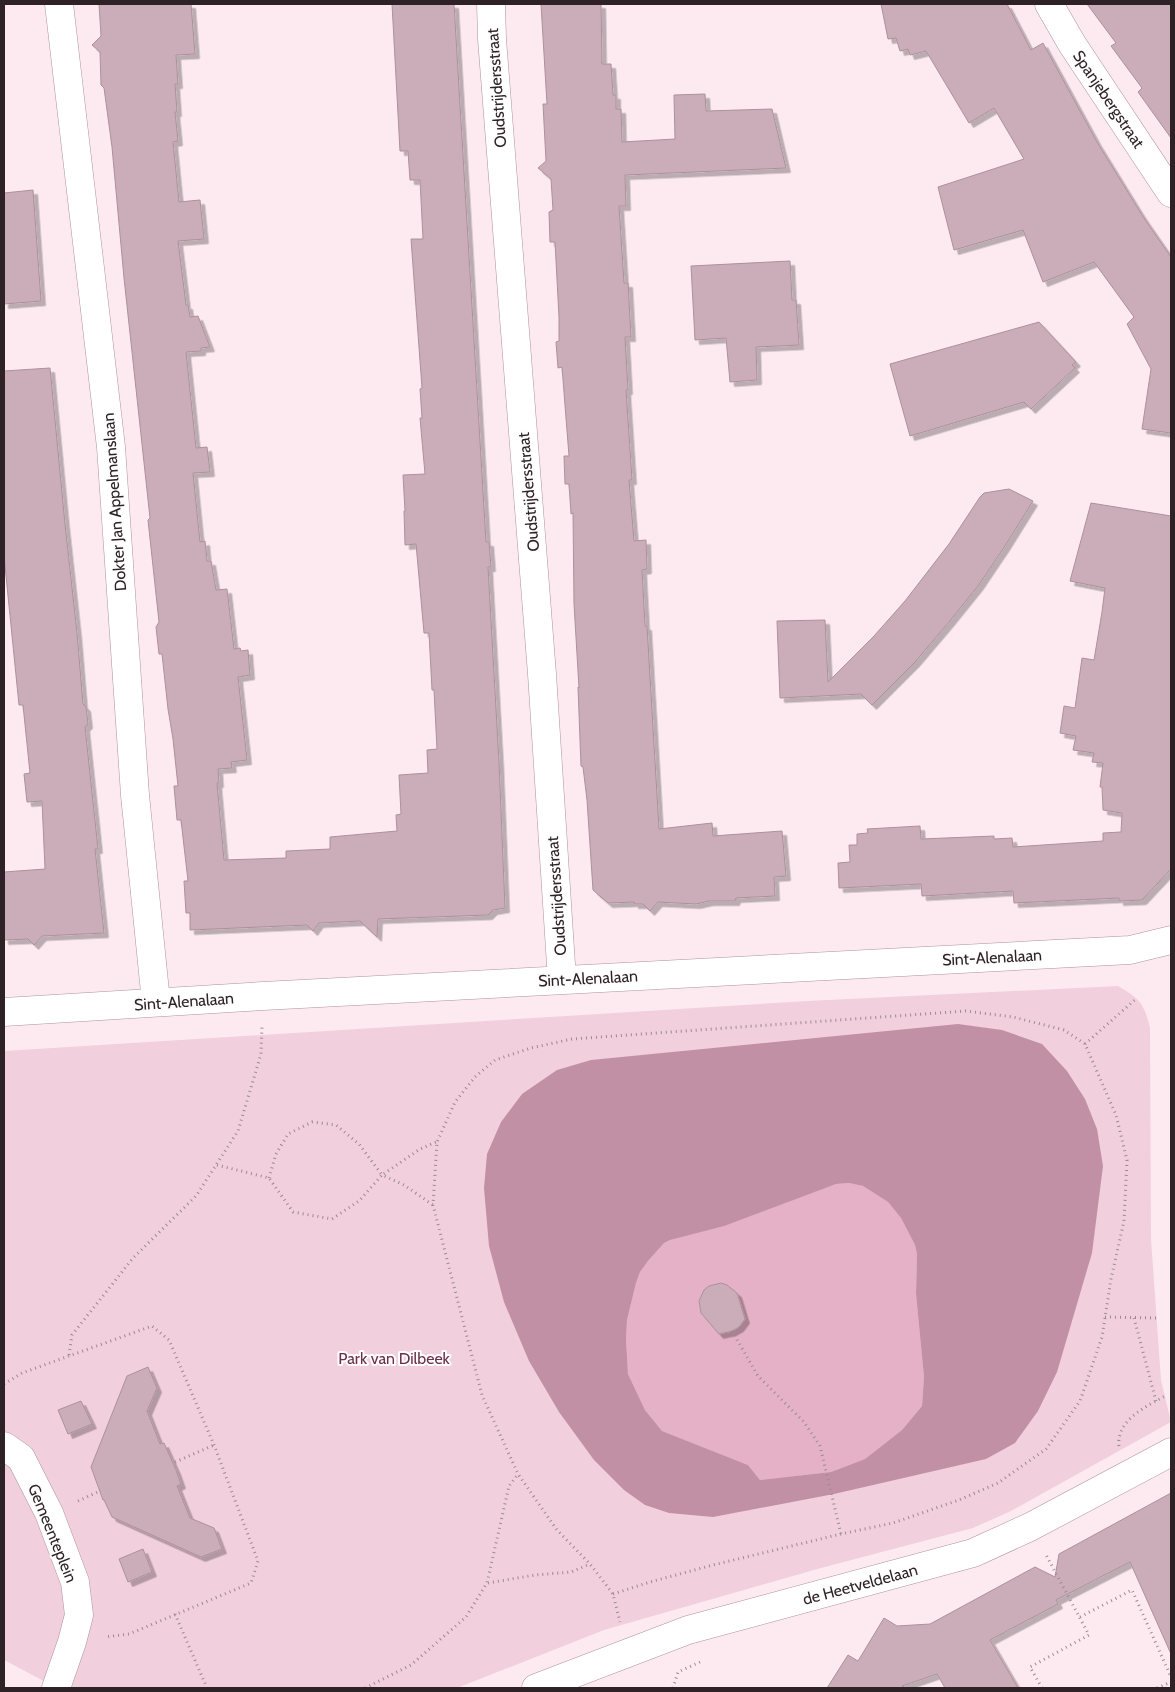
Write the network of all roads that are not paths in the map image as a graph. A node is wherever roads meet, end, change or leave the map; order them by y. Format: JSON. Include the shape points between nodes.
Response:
{"nodes":[{"id":1,"x":59,"y":4,"type":"edge"},
{"id":2,"x":491,"y":4,"type":"edge"},
{"id":3,"x":1049,"y":4,"type":"edge"},
{"id":4,"x":1171,"y":193,"type":"edge"},
{"id":5,"x":1171,"y":940,"type":"edge"},
{"id":6,"x":562,"y":980,"type":"junction"},
{"id":7,"x":156,"y":1002,"type":"junction"},
{"id":8,"x":4,"y":1012,"type":"edge"},
{"id":9,"x":4,"y":1446,"type":"edge"},
{"id":10,"x":1171,"y":1452,"type":"edge"},
{"id":11,"x":56,"y":1688,"type":"edge"},
{"id":12,"x":536,"y":1688,"type":"edge"}],
"edges":[{"from":1,"to":7,"type":"street","name":"Dokter Jan Appelmanslaan","via":[[111,447],[135,795]]},
{"from":2,"to":6,"type":"street","name":"Oudstrijdersstraat"},
{"from":3,"to":4,"type":"street","name":"Spanjebergstraat"},
{"from":5,"to":6,"type":"street","name":"Sint-Alenalaan","via":[[1130,950]]},
{"from":6,"to":7,"type":"street","name":"Sint-Alenalaan"},
{"from":7,"to":8,"type":"street","name":"Sint-Alenalaan"},
{"from":9,"to":11,"type":"street","name":"Gemeenteplein","via":[[21,1458],[49,1513],[75,1582],[79,1615]]},
{"from":10,"to":12,"type":"street","name":"de Heetveldelaan","via":[[1030,1527],[973,1553],[688,1630]]}]}
